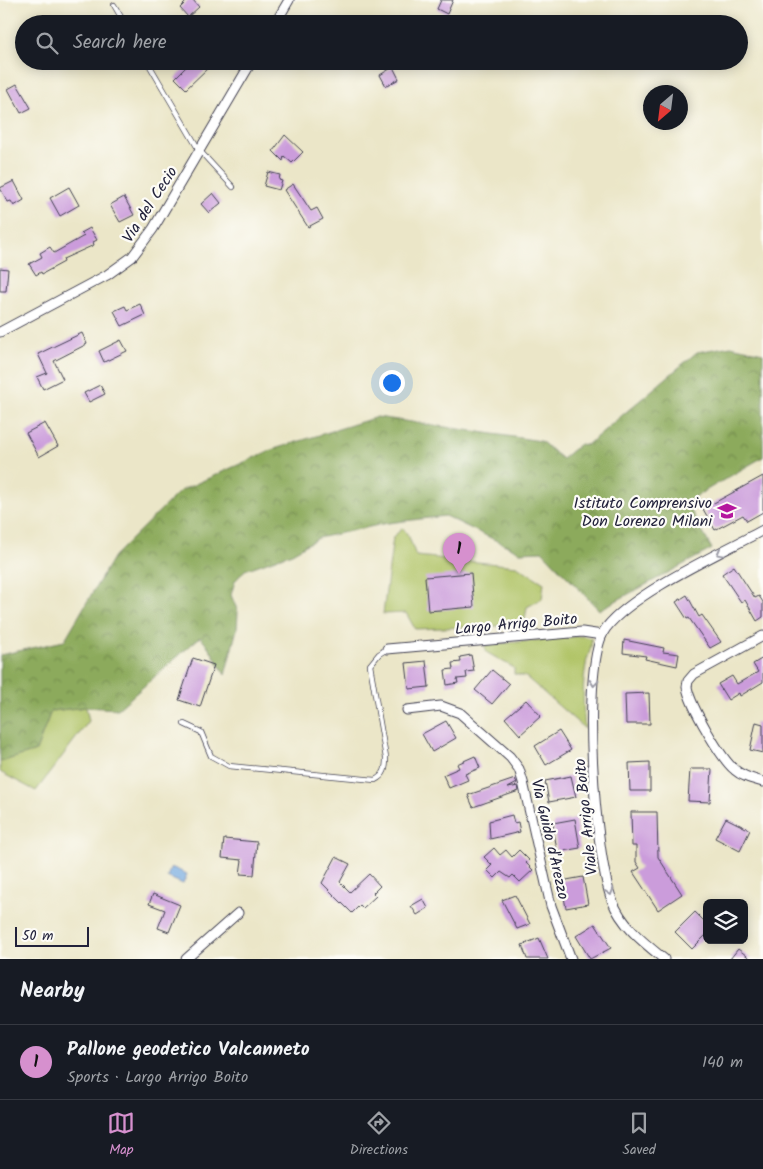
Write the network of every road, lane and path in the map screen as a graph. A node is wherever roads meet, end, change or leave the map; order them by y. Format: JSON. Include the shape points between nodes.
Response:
{"nodes":[{"id":1,"x":289,"y":0,"type":"edge"},
{"id":2,"x":114,"y":5,"type":"dead end"},
{"id":3,"x":120,"y":15,"type":"edge"},
{"id":4,"x":280,"y":15,"type":"edge"},
{"id":5,"x":152,"y":70,"type":"edge"},
{"id":6,"x":247,"y":70,"type":"edge"},
{"id":7,"x":200,"y":150,"type":"junction"},
{"id":8,"x":233,"y":187,"type":"dead end"},
{"id":9,"x":0,"y":332,"type":"edge"},
{"id":10,"x":763,"y":530,"type":"edge"},
{"id":11,"x":602,"y":635,"type":"junction"},
{"id":12,"x":763,"y":636,"type":"edge"},
{"id":13,"x":386,"y":649,"type":"joint"},
{"id":14,"x":407,"y":710,"type":"dead end"},
{"id":15,"x":184,"y":724,"type":"dead end"},
{"id":16,"x":763,"y":782,"type":"edge"},
{"id":17,"x":238,"y":914,"type":"dead end"},
{"id":18,"x":186,"y":959,"type":"edge"},
{"id":19,"x":571,"y":959,"type":"edge"},
{"id":20,"x":664,"y":959,"type":"edge"}],
"edges":[{"from":1,"to":4,"type":"street"},
{"from":2,"to":3,"type":"lane"},
{"from":5,"to":7,"type":"lane"},
{"from":6,"to":7,"type":"street","name":"Via del Cecio"},
{"from":7,"to":8,"type":"lane"},
{"from":7,"to":9,"type":"street","name":"Via del Cecio","via":[[153,229],[129,260]]},
{"from":10,"to":11,"type":"street","one_way":true,"via":[[654,590],[615,618]]},
{"from":11,"to":13,"type":"street","name":"Largo Arrigo Boito","via":[[582,632]]},
{"from":11,"to":20,"type":"street","name":"Viale Arrigo Boito","one_way":true,"via":[[593,691],[592,740],[601,856],[617,912]]},
{"from":12,"to":16,"type":"street","via":[[694,674],[687,687],[726,762],[741,775]]},
{"from":13,"to":15,"type":"lane","via":[[370,665],[386,758],[382,777],[376,780],[228,766],[211,756],[202,732]]},
{"from":14,"to":19,"type":"street","name":"Via Guido d'Arezzo","via":[[438,706],[454,709],[518,766],[552,911]]},
{"from":17,"to":18,"type":"street"}]}
